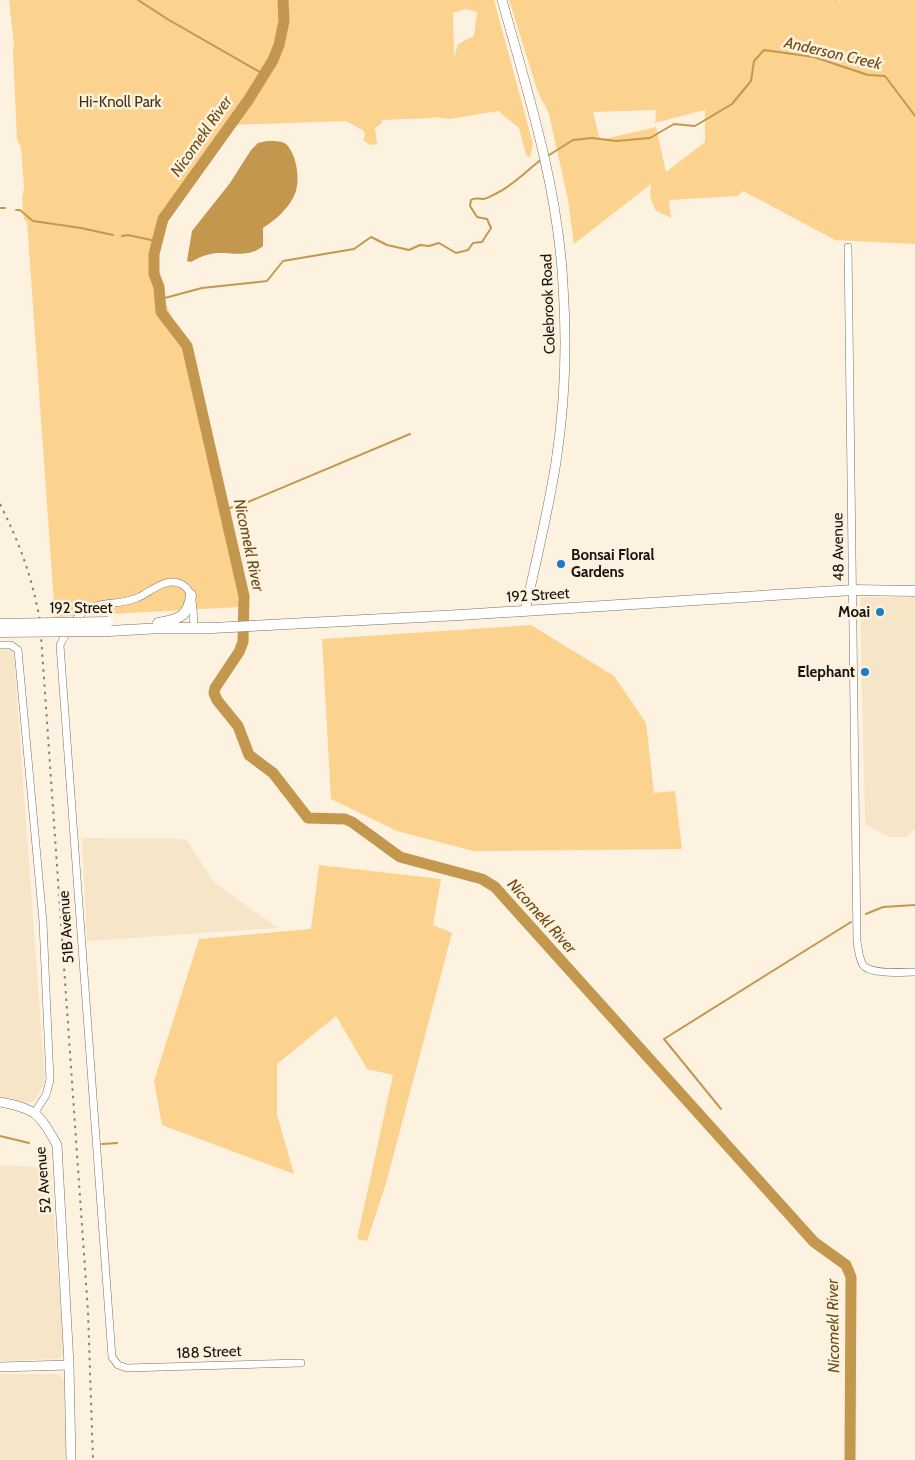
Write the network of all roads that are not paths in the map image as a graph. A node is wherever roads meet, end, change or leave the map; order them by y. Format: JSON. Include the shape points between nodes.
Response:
{"nodes":[{"id":1,"x":502,"y":0,"type":"edge"},
{"id":2,"x":848,"y":246,"type":"dead end"},
{"id":3,"x":853,"y":590,"type":"junction"},
{"id":4,"x":915,"y":591,"type":"edge"},
{"id":5,"x":191,"y":595,"type":"junction"},
{"id":6,"x":525,"y":611,"type":"junction"},
{"id":7,"x":0,"y":624,"type":"edge"},
{"id":8,"x":130,"y":624,"type":"junction"},
{"id":9,"x":109,"y":627,"type":"junction"},
{"id":10,"x":162,"y":628,"type":"junction"},
{"id":11,"x":194,"y":628,"type":"junction"},
{"id":12,"x":0,"y":632,"type":"edge"},
{"id":13,"x":0,"y":645,"type":"edge"},
{"id":14,"x":915,"y":972,"type":"edge"},
{"id":15,"x":0,"y":1102,"type":"edge"},
{"id":16,"x":35,"y":1112,"type":"junction"},
{"id":17,"x":301,"y":1363,"type":"dead end"},
{"id":18,"x":69,"y":1365,"type":"junction"},
{"id":19,"x":118,"y":1365,"type":"joint"},
{"id":20,"x":0,"y":1367,"type":"edge"},
{"id":21,"x":71,"y":1460,"type":"edge"}],
"edges":[{"from":1,"to":6,"type":"street","name":"Colebrook Road","via":[[538,127],[556,220],[563,283],[564,360],[556,462]]},
{"from":2,"to":3,"type":"street","name":"48 Avenue"},
{"from":3,"to":4,"type":"main road","name":"192 Street"},
{"from":3,"to":6,"type":"main road","name":"192 Street"},
{"from":3,"to":14,"type":"street","name":"48 Avenue","via":[[859,955],[864,966],[872,971]]},
{"from":5,"to":8,"type":"main road","via":[[189,608],[182,616],[163,622]]},
{"from":5,"to":11,"type":"street"},
{"from":5,"to":19,"type":"street","name":"51B Avenue","via":[[183,584],[172,582],[135,599],[89,609],[74,622],[60,645],[112,1357]]},
{"from":6,"to":11,"type":"main road","name":"192 Street"},
{"from":7,"to":9,"type":"main road","name":"192 Street","bridge":true},
{"from":8,"to":9,"type":"main road","name":"192 Street"},
{"from":8,"to":10,"type":"main road","name":"192 Street"},
{"from":9,"to":10,"type":"main road","name":"192 Street"},
{"from":9,"to":12,"type":"main road","name":"192 Street","bridge":true},
{"from":10,"to":11,"type":"main road","name":"192 Street"},
{"from":13,"to":16,"type":"street","via":[[11,645],[18,650],[43,922],[50,1080],[46,1095]]},
{"from":15,"to":16,"type":"street"},
{"from":16,"to":18,"type":"street","name":"52 Avenue","via":[[56,1145]]},
{"from":17,"to":19,"type":"street","name":"188 Street","via":[[126,1368]]},
{"from":18,"to":20,"type":"street"},
{"from":18,"to":21,"type":"street","name":"52 Avenue"}]}
